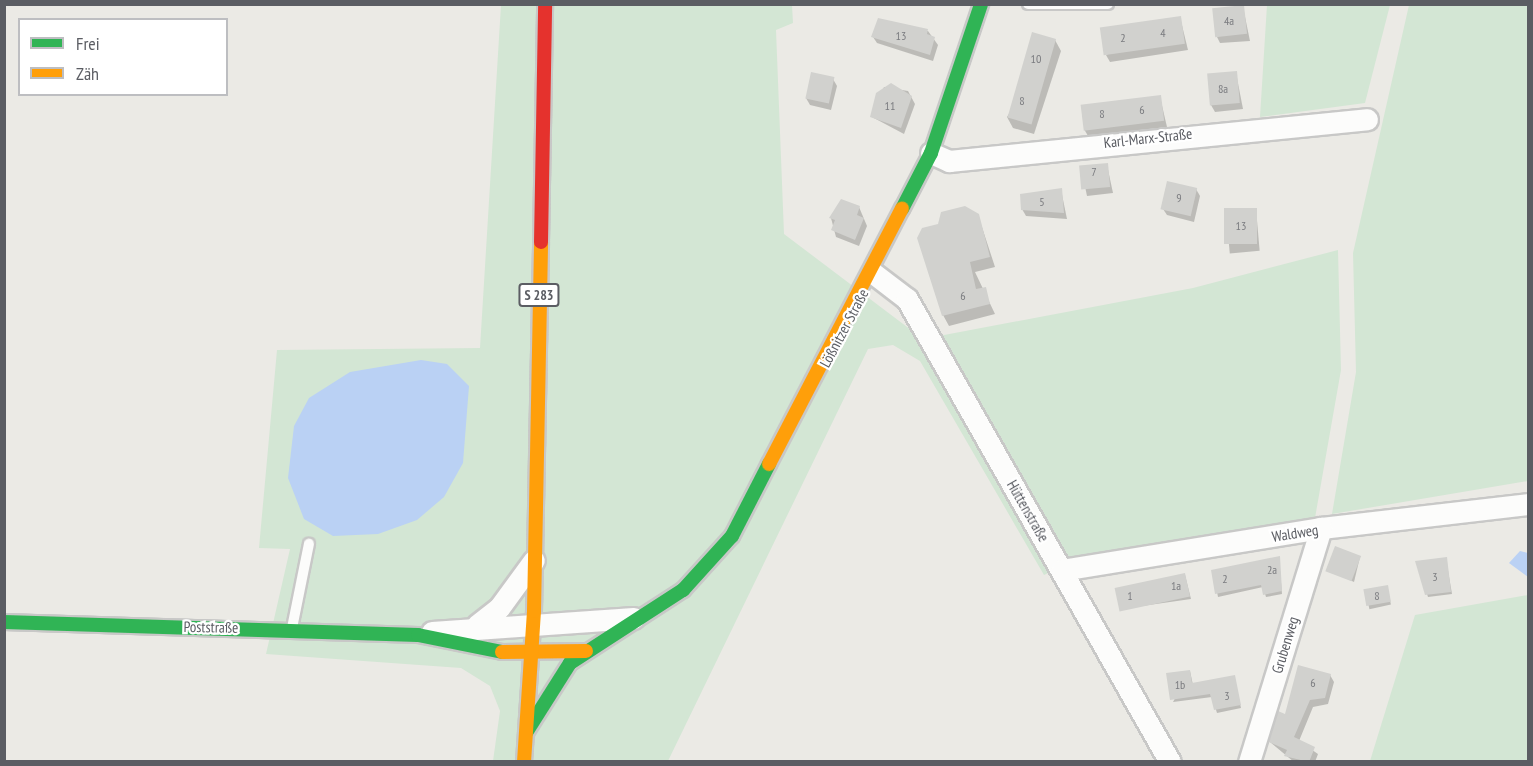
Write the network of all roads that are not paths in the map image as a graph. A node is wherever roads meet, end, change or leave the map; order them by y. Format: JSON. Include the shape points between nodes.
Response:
{"nodes":[{"id":1,"x":545,"y":4,"type":"edge"},
{"id":2,"x":981,"y":4,"type":"edge"},
{"id":3,"x":1028,"y":4,"type":"edge"},
{"id":4,"x":1108,"y":4,"type":"edge"},
{"id":5,"x":1367,"y":119,"type":"dead end"},
{"id":6,"x":931,"y":153,"type":"junction"},
{"id":7,"x":873,"y":273,"type":"junction"},
{"id":8,"x":1528,"y":504,"type":"edge"},
{"id":9,"x":1321,"y":528,"type":"junction"},
{"id":10,"x":309,"y":544,"type":"dead end"},
{"id":11,"x":534,"y":560,"type":"junction"},
{"id":12,"x":1062,"y":570,"type":"junction"},
{"id":13,"x":649,"y":616,"type":"junction"},
{"id":14,"x":4,"y":622,"type":"edge"},
{"id":15,"x":477,"y":626,"type":"junction"},
{"id":16,"x":533,"y":627,"type":"junction"},
{"id":17,"x":292,"y":628,"type":"junction"},
{"id":18,"x":418,"y":635,"type":"junction"},
{"id":19,"x":586,"y":651,"type":"junction"},
{"id":20,"x":532,"y":654,"type":"junction"},
{"id":21,"x":527,"y":731,"type":"junction"},
{"id":22,"x":524,"y":762,"type":"edge"},
{"id":23,"x":1170,"y":762,"type":"edge"},
{"id":24,"x":1249,"y":762,"type":"edge"}],
"edges":[{"from":1,"to":11,"type":"street","number":"S 283"},
{"from":2,"to":6,"type":"street","name":"Lößnitzer Straße"},
{"from":3,"to":4,"type":"lane"},
{"from":5,"to":6,"type":"street","name":"Karl-Marx-Straße","via":[[949,161]]},
{"from":6,"to":7,"type":"street","name":"Lößnitzer Straße"},
{"from":7,"to":12,"type":"street","name":"Hüttenstraße","via":[[907,299]]},
{"from":7,"to":13,"type":"street","name":"Lößnitzer Straße","via":[[732,536],[683,590]]},
{"from":8,"to":9,"type":"street","name":"Waldweg"},
{"from":9,"to":12,"type":"street","name":"Waldweg"},
{"from":9,"to":24,"type":"street","name":"Grubenweg"},
{"from":10,"to":17,"type":"lane"},
{"from":11,"to":15,"type":"street","via":[[499,608]]},
{"from":11,"to":16,"type":"street","number":"S 283"},
{"from":12,"to":23,"type":"street","name":"Hüttenstraße"},
{"from":13,"to":16,"type":"street"},
{"from":13,"to":19,"type":"street","name":"Lößnitzer Straße"},
{"from":14,"to":17,"type":"street","name":"Poststraße"},
{"from":15,"to":16,"type":"street","name":"Poststraße"},
{"from":15,"to":18,"type":"street","name":"Poststraße"},
{"from":16,"to":20,"type":"street","number":"S 283"},
{"from":17,"to":18,"type":"street","name":"Poststraße"},
{"from":18,"to":20,"type":"street","name":"Poststraße"},
{"from":19,"to":20,"type":"street","name":"Lößnitzer Straße"},
{"from":19,"to":21,"type":"street","name":"Lößnitzer Straße","via":[[559,677]]},
{"from":20,"to":21,"type":"street","number":"S 283"},
{"from":21,"to":22,"type":"street","number":"S 283"}]}
